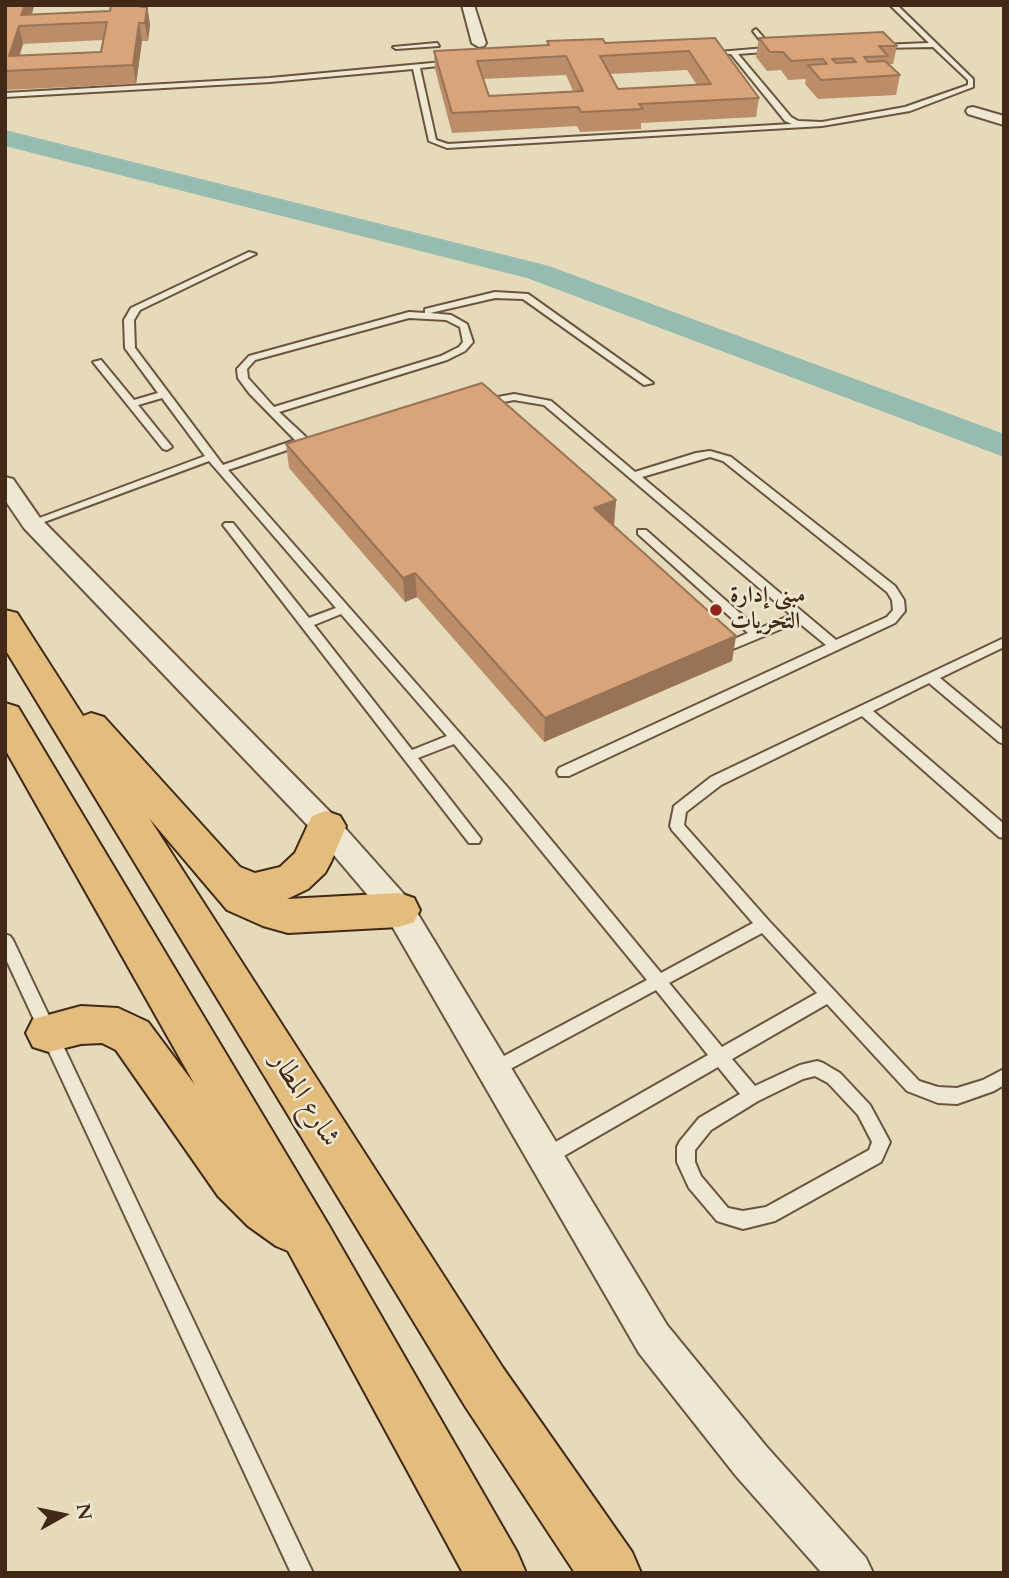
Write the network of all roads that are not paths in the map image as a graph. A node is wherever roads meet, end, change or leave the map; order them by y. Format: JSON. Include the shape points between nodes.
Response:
{"nodes":[{"id":1,"x":468,"y":5,"type":"edge"},
{"id":2,"x":893,"y":5,"type":"edge"},
{"id":3,"x":756,"y":31,"type":"dead end"},
{"id":4,"x":479,"y":43,"type":"dead end"},
{"id":5,"x":436,"y":45,"type":"dead end"},
{"id":6,"x":935,"y":45,"type":"junction"},
{"id":7,"x":396,"y":47,"type":"dead end"},
{"id":8,"x":865,"y":47,"type":"edge"},
{"id":9,"x":771,"y":50,"type":"junction"},
{"id":10,"x":785,"y":50,"type":"edge"},
{"id":11,"x":733,"y":52,"type":"junction"},
{"id":12,"x":693,"y":53,"type":"edge"},
{"id":13,"x":470,"y":62,"type":"edge"},
{"id":14,"x":416,"y":66,"type":"junction"},
{"id":15,"x":5,"y":95,"type":"edge"},
{"id":16,"x":974,"y":111,"type":"dead end"},
{"id":17,"x":1004,"y":121,"type":"edge"},
{"id":18,"x":807,"y":125,"type":"junction"},
{"id":19,"x":252,"y":254,"type":"dead end"},
{"id":20,"x":410,"y":315,"type":"junction"},
{"id":21,"x":98,"y":362,"type":"dead end"},
{"id":22,"x":648,"y":383,"type":"dead end"},
{"id":23,"x":164,"y":394,"type":"junction"},
{"id":24,"x":132,"y":404,"type":"junction"},
{"id":25,"x":476,"y":405,"type":"edge"},
{"id":26,"x":272,"y":411,"type":"junction"},
{"id":27,"x":167,"y":447,"type":"dead end"},
{"id":28,"x":211,"y":457,"type":"junction"},
{"id":29,"x":221,"y":469,"type":"junction"},
{"id":30,"x":634,"y":476,"type":"junction"},
{"id":31,"x":5,"y":484,"type":"edge"},
{"id":32,"x":32,"y":523,"type":"junction"},
{"id":33,"x":229,"y":525,"type":"dead end"},
{"id":34,"x":642,"y":532,"type":"dead end"},
{"id":35,"x":344,"y":609,"type":"junction"},
{"id":36,"x":800,"y":616,"type":"junction"},
{"id":37,"x":306,"y":624,"type":"junction"},
{"id":38,"x":11,"y":632,"type":"edge"},
{"id":39,"x":757,"y":635,"type":"junction"},
{"id":40,"x":1002,"y":645,"type":"edge"},
{"id":41,"x":729,"y":646,"type":"edge"},
{"id":42,"x":835,"y":646,"type":"junction"},
{"id":43,"x":930,"y":677,"type":"junction"},
{"id":44,"x":864,"y":710,"type":"junction"},
{"id":45,"x":5,"y":716,"type":"edge"},
{"id":46,"x":456,"y":738,"type":"junction"},
{"id":47,"x":1004,"y":739,"type":"edge"},
{"id":48,"x":409,"y":756,"type":"junction"},
{"id":49,"x":564,"y":772,"type":"dead end"},
{"id":50,"x":326,"y":826,"type":"junction"},
{"id":51,"x":1004,"y":833,"type":"edge"},
{"id":52,"x":474,"y":838,"type":"dead end"},
{"id":53,"x":228,"y":880,"type":"junction"},
{"id":54,"x":399,"y":910,"type":"junction"},
{"id":55,"x":764,"y":925,"type":"junction"},
{"id":56,"x":5,"y":940,"type":"edge"},
{"id":57,"x":659,"y":981,"type":"junction"},
{"id":58,"x":828,"y":995,"type":"junction"},
{"id":59,"x":49,"y":1033,"type":"junction"},
{"id":60,"x":719,"y":1058,"type":"junction"},
{"id":61,"x":495,"y":1069,"type":"junction"},
{"id":62,"x":1004,"y":1076,"type":"edge"},
{"id":63,"x":752,"y":1096,"type":"junction"},
{"id":64,"x":544,"y":1158,"type":"junction"},
{"id":65,"x":310,"y":1241,"type":"junction"},
{"id":66,"x":483,"y":1564,"type":"edge"},
{"id":67,"x":302,"y":1573,"type":"edge"},
{"id":68,"x":611,"y":1573,"type":"edge"},
{"id":69,"x":851,"y":1573,"type":"edge"}],
"edges":[{"from":1,"to":4,"type":"street"},
{"from":2,"to":6,"type":"lane"},
{"from":3,"to":9,"type":"lane"},
{"from":5,"to":7,"type":"lane"},
{"from":6,"to":8,"type":"lane"},
{"from":6,"to":18,"type":"lane","via":[[971,80],[971,86],[907,109]]},
{"from":9,"to":10,"type":"lane"},
{"from":9,"to":11,"type":"lane"},
{"from":11,"to":12,"type":"lane"},
{"from":11,"to":18,"type":"lane","via":[[788,119]]},
{"from":13,"to":14,"type":"lane"},
{"from":14,"to":15,"type":"lane","via":[[270,80]]},
{"from":14,"to":18,"type":"lane","via":[[433,141],[447,146]]},
{"from":16,"to":17,"type":"street"},
{"from":19,"to":23,"type":"lane","via":[[136,308],[129,320],[130,348]]},
{"from":20,"to":22,"type":"lane","via":[[495,295],[525,296]]},
{"from":20,"to":26,"type":"lane","via":[[252,358],[242,369],[243,378]]},
{"from":20,"to":26,"type":"lane","via":[[448,317],[464,326],[468,342],[444,358]]},
{"from":21,"to":24,"type":"lane"},
{"from":23,"to":24,"type":"lane"},
{"from":23,"to":28,"type":"lane"},
{"from":24,"to":27,"type":"lane"},
{"from":25,"to":30,"type":"lane","via":[[502,397],[547,403]]},
{"from":26,"to":29,"type":"lane","via":[[307,441]]},
{"from":28,"to":29,"type":"lane"},
{"from":28,"to":32,"type":"lane"},
{"from":29,"to":35,"type":"lane"},
{"from":30,"to":36,"type":"lane"},
{"from":30,"to":42,"type":"lane","via":[[696,456],[727,459],[891,589],[899,611],[891,620]]},
{"from":31,"to":32,"type":"street"},
{"from":32,"to":50,"type":"street"},
{"from":33,"to":37,"type":"lane"},
{"from":34,"to":39,"type":"lane"},
{"from":35,"to":37,"type":"lane"},
{"from":35,"to":46,"type":"lane"},
{"from":36,"to":39,"type":"lane"},
{"from":36,"to":42,"type":"lane"},
{"from":37,"to":48,"type":"lane"},
{"from":38,"to":53,"type":"main road"},
{"from":38,"to":68,"type":"main road","name":"شارع المطار","via":[[484,1387]]},
{"from":39,"to":41,"type":"lane"},
{"from":40,"to":43,"type":"lane"},
{"from":42,"to":49,"type":"lane"},
{"from":43,"to":44,"type":"lane"},
{"from":43,"to":47,"type":"lane"},
{"from":44,"to":51,"type":"lane"},
{"from":44,"to":55,"type":"lane","via":[[716,780],[679,810],[677,826]]},
{"from":45,"to":65,"type":"main road"},
{"from":46,"to":48,"type":"lane"},
{"from":46,"to":57,"type":"lane"},
{"from":48,"to":52,"type":"lane"},
{"from":50,"to":53,"type":"main road","via":[[311,863],[294,878],[255,889]]},
{"from":50,"to":54,"type":"street"},
{"from":53,"to":54,"type":"main road","via":[[242,898],[288,916]]},
{"from":54,"to":61,"type":"street"},
{"from":55,"to":57,"type":"lane"},
{"from":55,"to":58,"type":"lane"},
{"from":56,"to":59,"type":"lane"},
{"from":57,"to":60,"type":"lane"},
{"from":57,"to":61,"type":"lane"},
{"from":58,"to":60,"type":"lane"},
{"from":58,"to":62,"type":"lane","via":[[913,1086],[957,1096]]},
{"from":59,"to":65,"type":"main road","via":[[102,1024],[132,1036],[235,1180]]},
{"from":59,"to":67,"type":"lane"},
{"from":60,"to":63,"type":"lane"},
{"from":60,"to":64,"type":"lane"},
{"from":61,"to":64,"type":"street"},
{"from":63,"to":63,"type":"lane","via":[[705,1124],[685,1147],[695,1182],[723,1215],[743,1220],[769,1215],[875,1156],[881,1142],[864,1110],[834,1078],[817,1068]]},
{"from":64,"to":69,"type":"street","via":[[653,1339],[751,1461]]},
{"from":65,"to":66,"type":"main road"}]}
